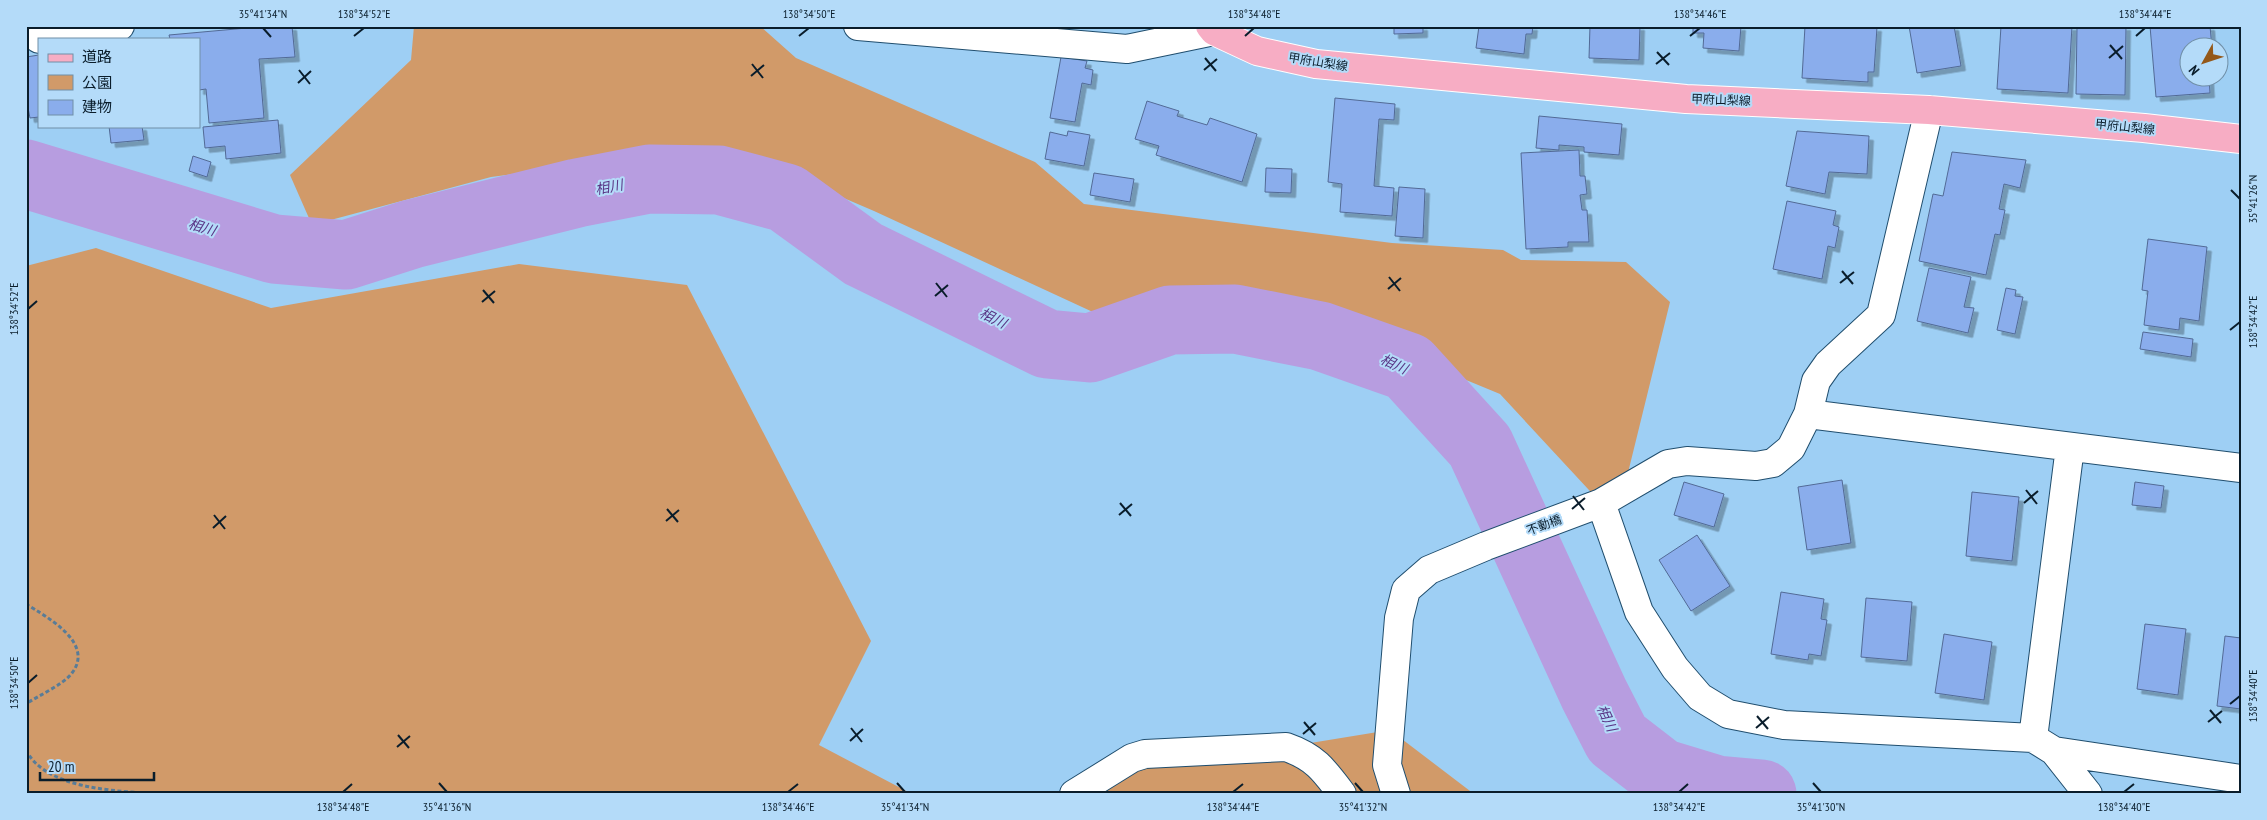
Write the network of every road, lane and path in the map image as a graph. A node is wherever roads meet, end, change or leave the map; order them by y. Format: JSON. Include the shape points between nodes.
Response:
{"nodes":[{"id":1,"x":120,"y":26,"type":"edge"},
{"id":2,"x":858,"y":26,"type":"edge"},
{"id":3,"x":1212,"y":28,"type":"edge"},
{"id":4,"x":45,"y":38,"type":"edge"},
{"id":5,"x":1929,"y":110,"type":"junction"},
{"id":6,"x":2241,"y":139,"type":"edge"},
{"id":7,"x":1808,"y":414,"type":"junction"},
{"id":8,"x":2070,"y":447,"type":"junction"},
{"id":9,"x":2241,"y":468,"type":"edge"},
{"id":10,"x":1601,"y":503,"type":"junction"},
{"id":11,"x":26,"y":604,"type":"edge"},
{"id":12,"x":26,"y":704,"type":"edge"},
{"id":13,"x":2044,"y":745,"type":"junction"},
{"id":14,"x":26,"y":750,"type":"edge"},
{"id":15,"x":2241,"y":779,"type":"edge"},
{"id":16,"x":158,"y":794,"type":"edge"},
{"id":17,"x":1074,"y":794,"type":"edge"},
{"id":18,"x":1342,"y":794,"type":"edge"},
{"id":19,"x":1396,"y":794,"type":"edge"},
{"id":20,"x":2088,"y":794,"type":"edge"}],
"edges":[{"from":1,"to":4,"type":"street"},
{"from":2,"to":3,"type":"street","via":[[1127,50]]},
{"from":3,"to":5,"type":"main road","name":"甲府山梨線","via":[[1257,51],[1316,64],[1686,99]]},
{"from":5,"to":6,"type":"main road","name":"甲府山梨線"},
{"from":5,"to":7,"type":"street","name":"不動橋","via":[[1881,315],[1828,364],[1816,381]]},
{"from":7,"to":8,"type":"street"},
{"from":7,"to":10,"type":"street","name":"不動橋","via":[[1791,448],[1773,463],[1756,466],[1687,461],[1668,464]]},
{"from":8,"to":9,"type":"street"},
{"from":8,"to":13,"type":"street"},
{"from":10,"to":13,"type":"street","via":[[1639,612],[1675,668],[1700,697],[1728,714],[1784,725]]},
{"from":10,"to":19,"type":"street","name":"不動橋","via":[[1429,570],[1406,590],[1399,618],[1388,766]]},
{"from":11,"to":12,"type":"path","via":[[57,623],[74,643],[78,658],[72,674]]},
{"from":13,"to":15,"type":"street"},
{"from":13,"to":20,"type":"street"},
{"from":14,"to":16,"type":"path","via":[[31,760],[50,774],[104,790]]},
{"from":17,"to":18,"type":"street","via":[[1132,758],[1145,754],[1286,747],[1304,753],[1320,764]]}]}
